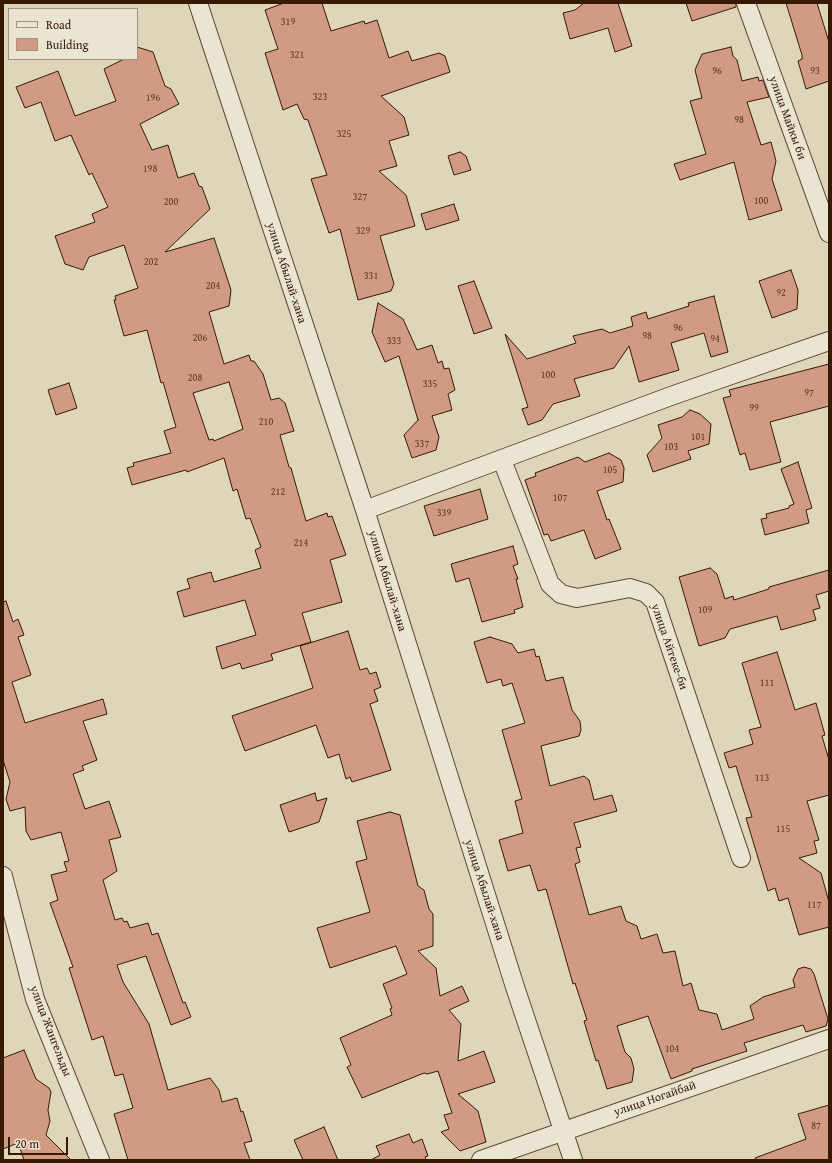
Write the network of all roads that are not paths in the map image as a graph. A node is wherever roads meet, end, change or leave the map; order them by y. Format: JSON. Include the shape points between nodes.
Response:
{"nodes":[{"id":1,"x":198,"y":3,"type":"edge"},
{"id":2,"x":746,"y":3,"type":"edge"},
{"id":3,"x":829,"y":233,"type":"edge"},
{"id":4,"x":829,"y":341,"type":"edge"},
{"id":5,"x":502,"y":460,"type":"junction"},
{"id":6,"x":365,"y":510,"type":"junction"},
{"id":7,"x":741,"y":858,"type":"dead end"},
{"id":8,"x":3,"y":876,"type":"edge"},
{"id":9,"x":829,"y":1039,"type":"edge"},
{"id":10,"x":563,"y":1130,"type":"junction"},
{"id":11,"x":100,"y":1160,"type":"edge"},
{"id":12,"x":481,"y":1160,"type":"edge"},
{"id":13,"x":574,"y":1160,"type":"edge"}],
"edges":[{"from":1,"to":6,"type":"street","name":"улица Абылай-хана"},
{"from":2,"to":3,"type":"street","name":"улица Майкы би"},
{"from":4,"to":5,"type":"street","via":[[671,396]]},
{"from":5,"to":6,"type":"street"},
{"from":5,"to":7,"type":"street","name":"улица Айтеке-би","via":[[550,584],[562,594],[577,598],[630,588],[646,593],[655,602]]},
{"from":6,"to":10,"type":"street","name":"улица Абылай-хана","via":[[508,965]]},
{"from":8,"to":11,"type":"street","name":"улица Жангельды","via":[[36,999]]},
{"from":9,"to":10,"type":"street","name":"улица Ногайбай"},
{"from":10,"to":12,"type":"street","name":"улица Ногайбай"},
{"from":10,"to":13,"type":"street","name":"улица Абылай-хана"}]}
